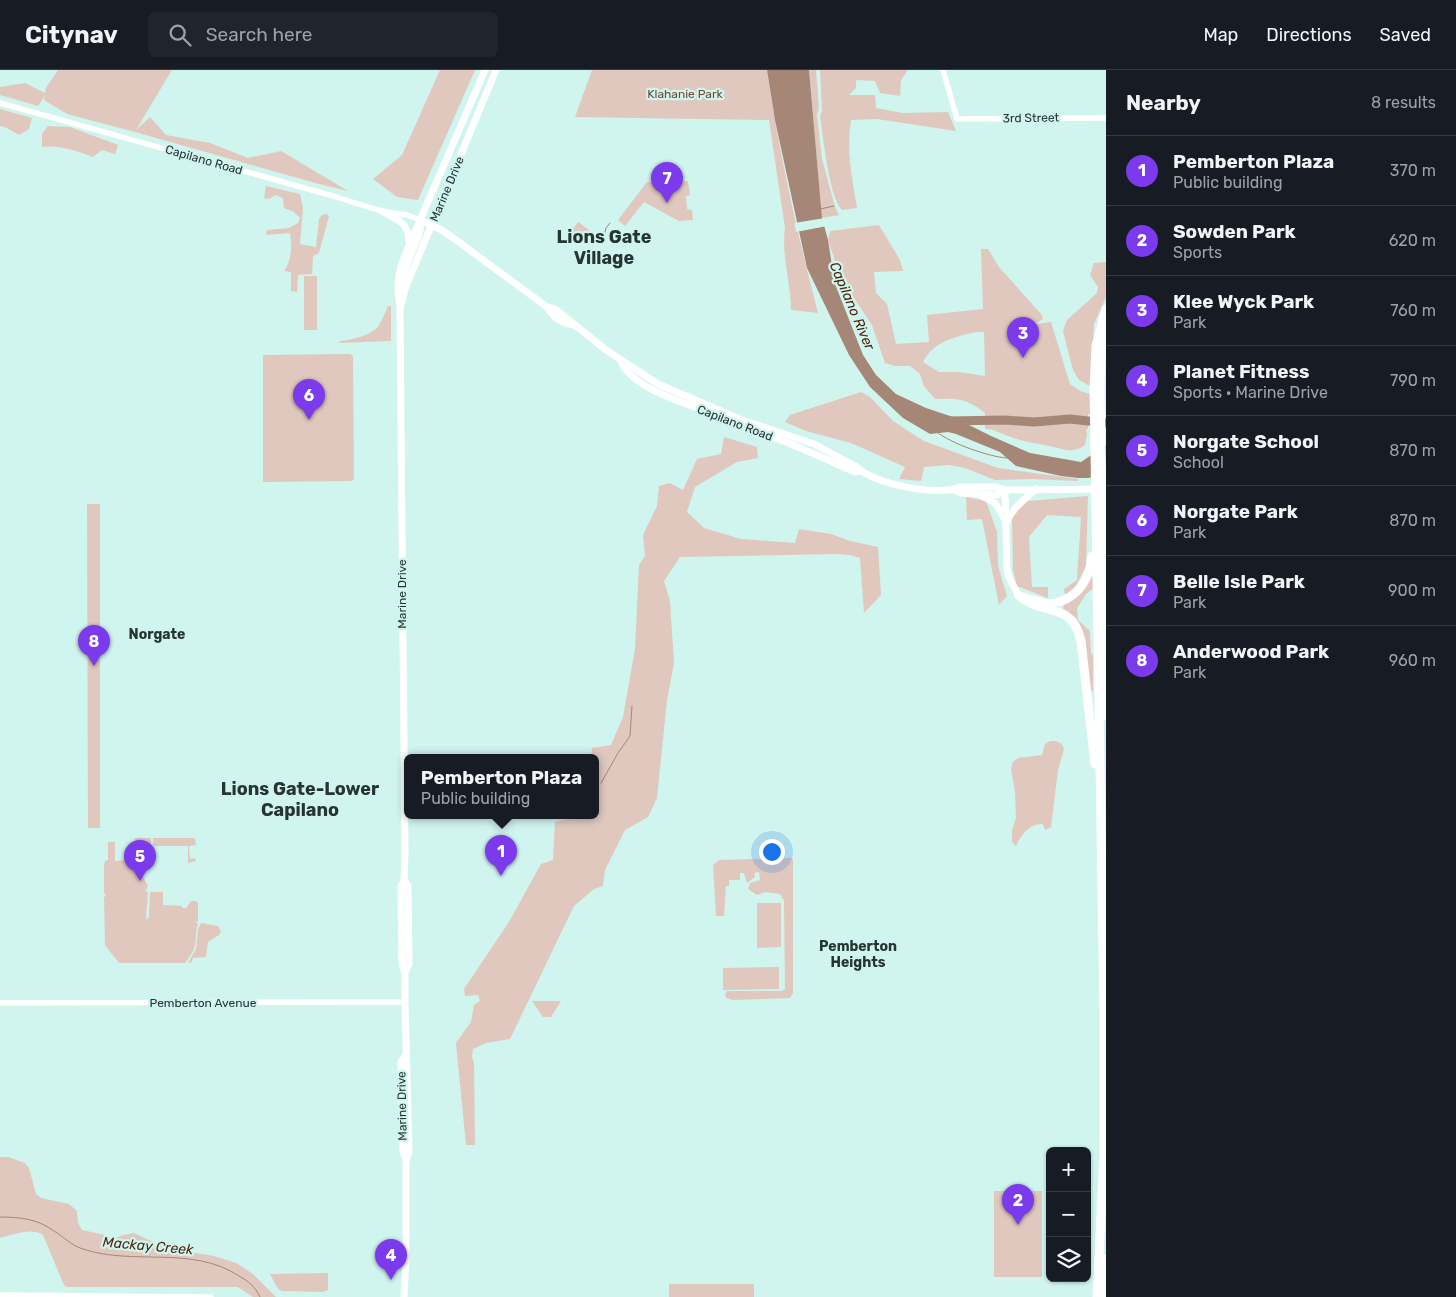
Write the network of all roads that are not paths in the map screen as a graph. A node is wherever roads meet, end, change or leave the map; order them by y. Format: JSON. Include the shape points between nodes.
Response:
{"nodes":[{"id":1,"x":485,"y":70,"type":"edge"},
{"id":2,"x":496,"y":70,"type":"edge"},
{"id":3,"x":943,"y":70,"type":"edge"},
{"id":4,"x":0,"y":103,"type":"edge"},
{"id":5,"x":1106,"y":118,"type":"edge"},
{"id":6,"x":381,"y":211,"type":"junction"},
{"id":7,"x":420,"y":220,"type":"junction"},
{"id":8,"x":432,"y":225,"type":"junction"},
{"id":9,"x":409,"y":244,"type":"junction"},
{"id":10,"x":405,"y":289,"type":"junction"},
{"id":11,"x":547,"y":307,"type":"junction"},
{"id":12,"x":400,"y":309,"type":"junction"},
{"id":13,"x":1106,"y":309,"type":"edge"},
{"id":14,"x":574,"y":326,"type":"junction"},
{"id":15,"x":1106,"y":329,"type":"edge"},
{"id":16,"x":620,"y":359,"type":"junction"},
{"id":17,"x":1098,"y":373,"type":"junction"},
{"id":18,"x":668,"y":398,"type":"junction"},
{"id":19,"x":712,"y":407,"type":"junction"},
{"id":20,"x":861,"y":471,"type":"junction"},
{"id":21,"x":1036,"y":489,"type":"junction"},
{"id":22,"x":955,"y":490,"type":"junction"},
{"id":23,"x":1005,"y":490,"type":"junction"},
{"id":24,"x":1106,"y":490,"type":"edge"},
{"id":25,"x":978,"y":494,"type":"junction"},
{"id":26,"x":1099,"y":510,"type":"junction"},
{"id":27,"x":1006,"y":526,"type":"junction"},
{"id":28,"x":1106,"y":546,"type":"edge"},
{"id":29,"x":1013,"y":583,"type":"junction"},
{"id":30,"x":1018,"y":595,"type":"junction"},
{"id":31,"x":1033,"y":599,"type":"junction"},
{"id":32,"x":1059,"y":602,"type":"joint"},
{"id":33,"x":1106,"y":716,"type":"edge"},
{"id":34,"x":1102,"y":864,"type":"junction"},
{"id":35,"x":405,"y":1002,"type":"junction"},
{"id":36,"x":0,"y":1003,"type":"edge"},
{"id":37,"x":1106,"y":1259,"type":"edge"},
{"id":38,"x":0,"y":1295,"type":"edge"},
{"id":39,"x":211,"y":1297,"type":"edge"},
{"id":40,"x":404,"y":1297,"type":"edge"},
{"id":41,"x":1097,"y":1297,"type":"edge"},
{"id":42,"x":1104,"y":1297,"type":"edge"}],
"edges":[{"from":1,"to":7,"type":"main road","name":"Marine Drive"},
{"from":2,"to":8,"type":"main road","name":"Marine Drive"},
{"from":3,"to":5,"type":"street","name":"3rd Street","via":[[957,119]]},
{"from":4,"to":6,"type":"street","name":"Capilano Road"},
{"from":6,"to":7,"type":"street","name":"Capilano Road"},
{"from":6,"to":9,"type":"main road","via":[[405,226]]},
{"from":7,"to":8,"type":"main road","name":"Capilano Road"},
{"from":7,"to":9,"type":"main road","name":"Marine Drive"},
{"from":7,"to":10,"type":"main road","via":[[420,232],[404,273]]},
{"from":8,"to":10,"type":"main road","name":"Marine Drive"},
{"from":8,"to":11,"type":"main road","name":"Capilano Road"},
{"from":9,"to":12,"type":"main road","name":"Marine Drive","via":[[396,292]]},
{"from":10,"to":12,"type":"main road","name":"Marine Drive"},
{"from":11,"to":14,"type":"main road","name":"Capilano Road","via":[[569,318]]},
{"from":11,"to":14,"type":"main road","name":"Capilano Road","via":[[552,316]]},
{"from":12,"to":35,"type":"main road","name":"Marine Drive","via":[[404,880],[408,886],[409,964],[405,972]]},
{"from":13,"to":17,"type":"highway","via":[[1097,339]]},
{"from":14,"to":16,"type":"main road","name":"Capilano Road"},
{"from":15,"to":17,"type":"highway"},
{"from":16,"to":18,"type":"main road","name":"Capilano Road","via":[[622,366],[640,382]]},
{"from":16,"to":19,"type":"main road","name":"Capilano Road","via":[[658,384]]},
{"from":17,"to":26,"type":"highway"},
{"from":18,"to":19,"type":"main road","via":[[674,396],[705,408]]},
{"from":18,"to":20,"type":"main road","name":"Capilano Road","via":[[855,472]]},
{"from":19,"to":20,"type":"main road","name":"Capilano Road","via":[[814,444]]},
{"from":20,"to":22,"type":"main road","name":"Capilano Road","via":[[906,488]]},
{"from":21,"to":23,"type":"main road","name":"Capilano Road"},
{"from":21,"to":24,"type":"main road","name":"Capilano Road"},
{"from":21,"to":27,"type":"main road","via":[[1015,507]]},
{"from":22,"to":23,"type":"main road","name":"Capilano Road","via":[[960,487],[996,487]]},
{"from":22,"to":25,"type":"main road","name":"Capilano Road"},
{"from":23,"to":25,"type":"main road","name":"Capilano Road","via":[[997,495]]},
{"from":23,"to":27,"type":"main road"},
{"from":25,"to":27,"type":"main road","via":[[995,503]]},
{"from":26,"to":28,"type":"highway"},
{"from":26,"to":32,"type":"highway","via":[[1087,577],[1076,593]]},
{"from":26,"to":33,"type":"highway"},
{"from":26,"to":34,"type":"highway"},
{"from":27,"to":29,"type":"main road","via":[[1007,568]]},
{"from":29,"to":30,"type":"main road"},
{"from":29,"to":31,"type":"main road"},
{"from":30,"to":31,"type":"main road"},
{"from":30,"to":34,"type":"highway","via":[[1039,608],[1056,610],[1066,616],[1080,634],[1094,751]]},
{"from":31,"to":32,"type":"main road"},
{"from":34,"to":41,"type":"highway","via":[[1104,1128]]},
{"from":35,"to":36,"type":"street","name":"Pemberton Avenue"},
{"from":35,"to":40,"type":"main road","name":"Marine Drive","via":[[406,1054],[401,1062],[402,1152],[406,1159]]},
{"from":37,"to":42,"type":"highway"},
{"from":38,"to":39,"type":"street"}]}
